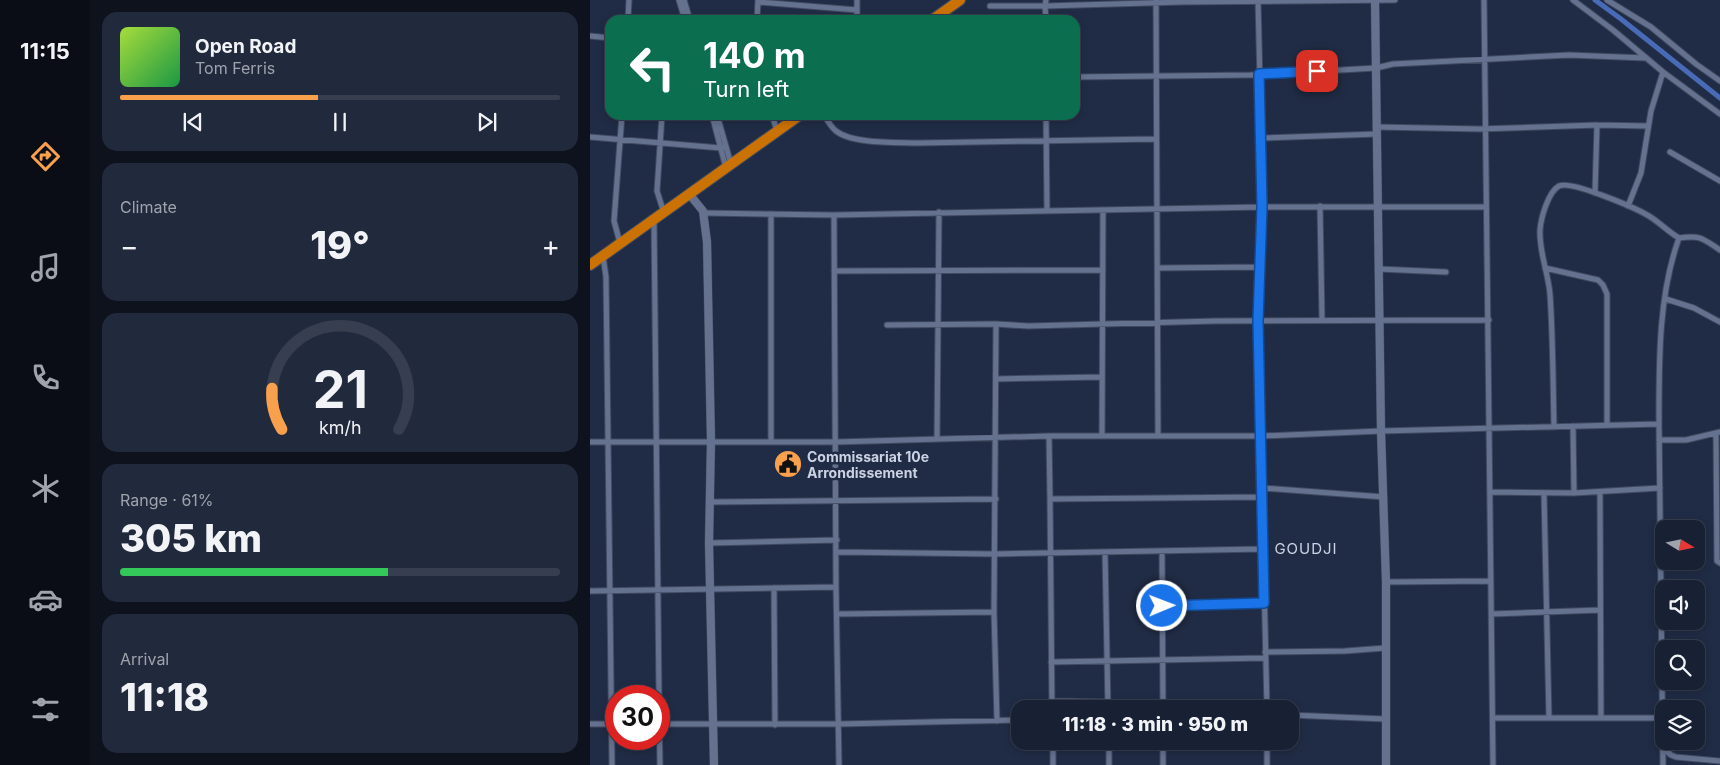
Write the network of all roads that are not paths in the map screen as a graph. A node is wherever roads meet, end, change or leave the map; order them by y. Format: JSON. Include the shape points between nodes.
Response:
{"nodes":[{"id":1,"x":629,"y":0,"type":"edge"},
{"id":2,"x":679,"y":0,"type":"edge"},
{"id":3,"x":684,"y":0,"type":"edge"},
{"id":4,"x":857,"y":0,"type":"edge"},
{"id":5,"x":960,"y":0,"type":"edge"},
{"id":6,"x":1375,"y":0,"type":"edge"},
{"id":7,"x":1395,"y":0,"type":"edge"},
{"id":8,"x":1484,"y":0,"type":"edge"},
{"id":9,"x":1574,"y":0,"type":"edge"},
{"id":10,"x":1607,"y":0,"type":"edge"},
{"id":11,"x":758,"y":1,"type":"edge"},
{"id":12,"x":1156,"y":1,"type":"edge"},
{"id":13,"x":1258,"y":1,"type":"edge"},
{"id":14,"x":1046,"y":3,"type":"edge"},
{"id":15,"x":990,"y":6,"type":"dead end"},
{"id":16,"x":857,"y":10,"type":"junction"},
{"id":17,"x":628,"y":15,"type":"edge"},
{"id":18,"x":684,"y":15,"type":"edge"},
{"id":19,"x":688,"y":15,"type":"edge"},
{"id":20,"x":757,"y":15,"type":"edge"},
{"id":21,"x":857,"y":15,"type":"edge"},
{"id":22,"x":939,"y":15,"type":"edge"},
{"id":23,"x":590,"y":36,"type":"edge"},
{"id":24,"x":605,"y":38,"type":"edge"},
{"id":25,"x":1645,"y":58,"type":"junction"},
{"id":26,"x":1484,"y":60,"type":"junction"},
{"id":27,"x":1376,"y":68,"type":"junction"},
{"id":28,"x":1663,"y":72,"type":"junction"},
{"id":29,"x":1259,"y":74,"type":"junction"},
{"id":30,"x":1156,"y":76,"type":"junction"},
{"id":31,"x":1080,"y":77,"type":"edge"},
{"id":32,"x":1720,"y":81,"type":"edge"},
{"id":33,"x":1720,"y":114,"type":"edge"},
{"id":34,"x":622,"y":120,"type":"edge"},
{"id":35,"x":662,"y":120,"type":"edge"},
{"id":36,"x":714,"y":120,"type":"edge"},
{"id":37,"x":718,"y":120,"type":"edge"},
{"id":38,"x":773,"y":120,"type":"edge"},
{"id":39,"x":793,"y":120,"type":"edge"},
{"id":40,"x":828,"y":120,"type":"edge"},
{"id":41,"x":1046,"y":120,"type":"edge"},
{"id":42,"x":1597,"y":125,"type":"junction"},
{"id":43,"x":1648,"y":126,"type":"junction"},
{"id":44,"x":1485,"y":129,"type":"junction"},
{"id":45,"x":1376,"y":130,"type":"junction"},
{"id":46,"x":777,"y":132,"type":"junction"},
{"id":47,"x":590,"y":137,"type":"edge"},
{"id":48,"x":1262,"y":138,"type":"junction"},
{"id":49,"x":620,"y":139,"type":"junction"},
{"id":50,"x":1156,"y":139,"type":"junction"},
{"id":51,"x":1047,"y":140,"type":"junction"},
{"id":52,"x":660,"y":142,"type":"junction"},
{"id":53,"x":724,"y":147,"type":"junction"},
{"id":54,"x":1670,"y":152,"type":"dead end"},
{"id":55,"x":729,"y":166,"type":"junction"},
{"id":56,"x":1720,"y":181,"type":"edge"},
{"id":57,"x":1595,"y":192,"type":"junction"},
{"id":58,"x":690,"y":194,"type":"junction"},
{"id":59,"x":1262,"y":206,"type":"junction"},
{"id":60,"x":1320,"y":206,"type":"junction"},
{"id":61,"x":1378,"y":206,"type":"junction"},
{"id":62,"x":1628,"y":206,"type":"junction"},
{"id":63,"x":1486,"y":207,"type":"junction"},
{"id":64,"x":1156,"y":209,"type":"junction"},
{"id":65,"x":1103,"y":210,"type":"junction"},
{"id":66,"x":1047,"y":211,"type":"junction"},
{"id":67,"x":939,"y":212,"type":"junction"},
{"id":68,"x":664,"y":213,"type":"junction"},
{"id":69,"x":704,"y":214,"type":"junction"},
{"id":70,"x":771,"y":214,"type":"junction"},
{"id":71,"x":834,"y":215,"type":"junction"},
{"id":72,"x":654,"y":220,"type":"junction"},
{"id":73,"x":1679,"y":238,"type":"junction"},
{"id":74,"x":620,"y":244,"type":"junction"},
{"id":75,"x":1720,"y":250,"type":"edge"},
{"id":76,"x":603,"y":256,"type":"junction"},
{"id":77,"x":590,"y":266,"type":"edge"},
{"id":78,"x":1260,"y":267,"type":"junction"},
{"id":79,"x":1157,"y":268,"type":"junction"},
{"id":80,"x":1545,"y":268,"type":"junction"},
{"id":81,"x":1379,"y":269,"type":"junction"},
{"id":82,"x":938,"y":270,"type":"junction"},
{"id":83,"x":1103,"y":270,"type":"junction"},
{"id":84,"x":834,"y":271,"type":"junction"},
{"id":85,"x":1446,"y":272,"type":"dead end"},
{"id":86,"x":1666,"y":299,"type":"junction"},
{"id":87,"x":1322,"y":320,"type":"junction"},
{"id":88,"x":1381,"y":320,"type":"junction"},
{"id":89,"x":1489,"y":320,"type":"junction"},
{"id":90,"x":1258,"y":321,"type":"junction"},
{"id":91,"x":1720,"y":322,"type":"edge"},
{"id":92,"x":1157,"y":323,"type":"junction"},
{"id":93,"x":939,"y":324,"type":"junction"},
{"id":94,"x":996,"y":324,"type":"junction"},
{"id":95,"x":1103,"y":324,"type":"junction"},
{"id":96,"x":887,"y":325,"type":"dead end"},
{"id":97,"x":1102,"y":377,"type":"junction"},
{"id":98,"x":996,"y":379,"type":"junction"},
{"id":99,"x":1659,"y":424,"type":"junction"},
{"id":100,"x":1607,"y":425,"type":"junction"},
{"id":101,"x":1573,"y":426,"type":"junction"},
{"id":102,"x":1554,"y":427,"type":"junction"},
{"id":103,"x":1490,"y":428,"type":"junction"},
{"id":104,"x":1381,"y":431,"type":"junction"},
{"id":105,"x":1718,"y":433,"type":"edge"},
{"id":106,"x":1102,"y":435,"type":"junction"},
{"id":107,"x":1158,"y":435,"type":"junction"},
{"id":108,"x":1049,"y":436,"type":"junction"},
{"id":109,"x":1262,"y":436,"type":"junction"},
{"id":110,"x":996,"y":438,"type":"junction"},
{"id":111,"x":937,"y":439,"type":"junction"},
{"id":112,"x":1659,"y":440,"type":"junction"},
{"id":113,"x":590,"y":442,"type":"edge"},
{"id":114,"x":608,"y":442,"type":"junction"},
{"id":115,"x":656,"y":442,"type":"junction"},
{"id":116,"x":711,"y":442,"type":"junction"},
{"id":117,"x":771,"y":442,"type":"junction"},
{"id":118,"x":836,"y":442,"type":"junction"},
{"id":119,"x":1262,"y":488,"type":"junction"},
{"id":120,"x":1660,"y":488,"type":"junction"},
{"id":121,"x":1490,"y":492,"type":"junction"},
{"id":122,"x":1600,"y":492,"type":"junction"},
{"id":123,"x":1574,"y":493,"type":"junction"},
{"id":124,"x":1544,"y":494,"type":"junction"},
{"id":125,"x":1263,"y":497,"type":"junction"},
{"id":126,"x":1385,"y":497,"type":"junction"},
{"id":127,"x":996,"y":499,"type":"junction"},
{"id":128,"x":1050,"y":499,"type":"junction"},
{"id":129,"x":836,"y":500,"type":"junction"},
{"id":130,"x":710,"y":502,"type":"junction"},
{"id":131,"x":837,"y":540,"type":"junction"},
{"id":132,"x":709,"y":543,"type":"junction"},
{"id":133,"x":1263,"y":549,"type":"junction"},
{"id":134,"x":1162,"y":551,"type":"junction"},
{"id":135,"x":837,"y":552,"type":"junction"},
{"id":136,"x":1050,"y":552,"type":"junction"},
{"id":137,"x":1105,"y":552,"type":"junction"},
{"id":138,"x":995,"y":554,"type":"junction"},
{"id":139,"x":1720,"y":563,"type":"edge"},
{"id":140,"x":1490,"y":581,"type":"junction"},
{"id":141,"x":1386,"y":582,"type":"junction"},
{"id":142,"x":836,"y":587,"type":"junction"},
{"id":143,"x":711,"y":588,"type":"junction"},
{"id":144,"x":774,"y":588,"type":"junction"},
{"id":145,"x":657,"y":589,"type":"junction"},
{"id":146,"x":590,"y":591,"type":"edge"},
{"id":147,"x":609,"y":591,"type":"junction"},
{"id":148,"x":1264,"y":603,"type":"junction"},
{"id":149,"x":1162,"y":606,"type":"junction"},
{"id":150,"x":1600,"y":610,"type":"junction"},
{"id":151,"x":994,"y":612,"type":"junction"},
{"id":152,"x":1546,"y":612,"type":"junction"},
{"id":153,"x":837,"y":614,"type":"junction"},
{"id":154,"x":1491,"y":614,"type":"junction"},
{"id":155,"x":1385,"y":648,"type":"junction"},
{"id":156,"x":1265,"y":655,"type":"junction"},
{"id":157,"x":1162,"y":660,"type":"junction"},
{"id":158,"x":1107,"y":661,"type":"junction"},
{"id":159,"x":1052,"y":662,"type":"junction"},
{"id":160,"x":613,"y":685,"type":"edge"},
{"id":161,"x":659,"y":685,"type":"edge"},
{"id":162,"x":1052,"y":700,"type":"edge"},
{"id":163,"x":1108,"y":700,"type":"edge"},
{"id":164,"x":1163,"y":700,"type":"edge"},
{"id":165,"x":1266,"y":700,"type":"edge"},
{"id":166,"x":1662,"y":700,"type":"edge"},
{"id":167,"x":1299,"y":715,"type":"edge"},
{"id":168,"x":1493,"y":718,"type":"junction"},
{"id":169,"x":1549,"y":718,"type":"junction"},
{"id":170,"x":1601,"y":718,"type":"junction"},
{"id":171,"x":1655,"y":718,"type":"edge"},
{"id":172,"x":1385,"y":719,"type":"junction"},
{"id":173,"x":1011,"y":720,"type":"edge"},
{"id":174,"x":997,"y":721,"type":"junction"},
{"id":175,"x":590,"y":724,"type":"edge"},
{"id":176,"x":605,"y":724,"type":"edge"},
{"id":177,"x":670,"y":724,"type":"edge"},
{"id":178,"x":839,"y":724,"type":"junction"},
{"id":179,"x":713,"y":725,"type":"junction"},
{"id":180,"x":775,"y":725,"type":"junction"},
{"id":181,"x":613,"y":750,"type":"edge"},
{"id":182,"x":660,"y":750,"type":"edge"},
{"id":183,"x":1053,"y":750,"type":"edge"},
{"id":184,"x":1109,"y":750,"type":"edge"},
{"id":185,"x":1163,"y":750,"type":"edge"},
{"id":186,"x":1267,"y":750,"type":"edge"},
{"id":187,"x":1662,"y":750,"type":"edge"},
{"id":188,"x":1665,"y":750,"type":"edge"},
{"id":189,"x":1720,"y":761,"type":"edge"},
{"id":190,"x":612,"y":765,"type":"edge"},
{"id":191,"x":660,"y":765,"type":"edge"},
{"id":192,"x":714,"y":765,"type":"edge"},
{"id":193,"x":839,"y":765,"type":"edge"},
{"id":194,"x":1053,"y":765,"type":"edge"},
{"id":195,"x":1109,"y":765,"type":"edge"},
{"id":196,"x":1163,"y":765,"type":"edge"},
{"id":197,"x":1267,"y":765,"type":"edge"},
{"id":198,"x":1386,"y":765,"type":"edge"},
{"id":199,"x":1493,"y":765,"type":"edge"},
{"id":200,"x":1663,"y":765,"type":"edge"}],
"edges":[{"from":1,"to":17,"type":"street"},
{"from":2,"to":18,"type":"street"},
{"from":3,"to":19,"type":"street"},
{"from":4,"to":16,"type":"street"},
{"from":5,"to":22,"type":"highway"},
{"from":6,"to":7,"type":"street"},
{"from":6,"to":13,"type":"street"},
{"from":6,"to":27,"type":"main road"},
{"from":8,"to":26,"type":"street"},
{"from":9,"to":25,"type":"street"},
{"from":10,"to":32,"type":"street","via":[[1651,27]]},
{"from":11,"to":16,"type":"street"},
{"from":11,"to":20,"type":"street"},
{"from":12,"to":13,"type":"street"},
{"from":12,"to":14,"type":"street"},
{"from":12,"to":30,"type":"street"},
{"from":13,"to":29,"type":"street"},
{"from":14,"to":15,"type":"street"},
{"from":16,"to":21,"type":"street"},
{"from":23,"to":24,"type":"street"},
{"from":25,"to":26,"type":"street","via":[[1569,55]]},
{"from":25,"to":28,"type":"street"},
{"from":26,"to":27,"type":"street","via":[[1393,64]]},
{"from":26,"to":44,"type":"street"},
{"from":27,"to":29,"type":"street"},
{"from":27,"to":45,"type":"main road"},
{"from":28,"to":33,"type":"street"},
{"from":28,"to":43,"type":"street"},
{"from":29,"to":30,"type":"street"},
{"from":29,"to":48,"type":"street"},
{"from":30,"to":31,"type":"street"},
{"from":30,"to":50,"type":"street"},
{"from":34,"to":49,"type":"street"},
{"from":35,"to":52,"type":"street"},
{"from":36,"to":53,"type":"street"},
{"from":37,"to":53,"type":"street"},
{"from":38,"to":46,"type":"street"},
{"from":39,"to":46,"type":"highway"},
{"from":40,"to":51,"type":"street","via":[[836,131],[860,140],[918,143]]},
{"from":41,"to":51,"type":"street"},
{"from":42,"to":43,"type":"street"},
{"from":42,"to":44,"type":"street"},
{"from":42,"to":57,"type":"street"},
{"from":43,"to":62,"type":"street","via":[[1641,173]]},
{"from":44,"to":45,"type":"street"},
{"from":44,"to":63,"type":"street"},
{"from":45,"to":48,"type":"street"},
{"from":45,"to":61,"type":"main road"},
{"from":46,"to":55,"type":"highway"},
{"from":47,"to":49,"type":"street"},
{"from":48,"to":59,"type":"street"},
{"from":49,"to":52,"type":"street"},
{"from":49,"to":74,"type":"street","via":[[614,221]]},
{"from":50,"to":51,"type":"street"},
{"from":50,"to":64,"type":"street"},
{"from":51,"to":66,"type":"street"},
{"from":52,"to":53,"type":"street"},
{"from":52,"to":68,"type":"street","via":[[657,191]]},
{"from":53,"to":55,"type":"street"},
{"from":54,"to":56,"type":"street"},
{"from":55,"to":58,"type":"highway"},
{"from":57,"to":62,"type":"street"},
{"from":57,"to":80,"type":"street","via":[[1561,185],[1549,199],[1540,229]]},
{"from":58,"to":68,"type":"highway"},
{"from":58,"to":69,"type":"main road"},
{"from":59,"to":60,"type":"street"},
{"from":59,"to":64,"type":"street"},
{"from":59,"to":78,"type":"street"},
{"from":60,"to":61,"type":"street"},
{"from":60,"to":87,"type":"street"},
{"from":61,"to":63,"type":"street"},
{"from":61,"to":81,"type":"main road"},
{"from":62,"to":73,"type":"street","via":[[1651,217]]},
{"from":63,"to":89,"type":"street"},
{"from":64,"to":65,"type":"street"},
{"from":64,"to":79,"type":"street"},
{"from":65,"to":66,"type":"street"},
{"from":65,"to":83,"type":"street"},
{"from":66,"to":67,"type":"street"},
{"from":67,"to":71,"type":"street"},
{"from":67,"to":82,"type":"street"},
{"from":68,"to":72,"type":"highway"},
{"from":69,"to":70,"type":"street"},
{"from":69,"to":116,"type":"main road"},
{"from":70,"to":71,"type":"street"},
{"from":70,"to":117,"type":"street"},
{"from":71,"to":84,"type":"street"},
{"from":72,"to":74,"type":"highway"},
{"from":72,"to":115,"type":"street"},
{"from":73,"to":75,"type":"street","via":[[1696,236]]},
{"from":73,"to":86,"type":"street","via":[[1672,257]]},
{"from":74,"to":76,"type":"highway"},
{"from":76,"to":77,"type":"highway"},
{"from":76,"to":114,"type":"street"},
{"from":78,"to":79,"type":"street"},
{"from":78,"to":90,"type":"street"},
{"from":79,"to":92,"type":"street"},
{"from":80,"to":100,"type":"street","via":[[1598,280],[1603,285],[1606,294]]},
{"from":80,"to":102,"type":"street","via":[[1550,294]]},
{"from":81,"to":85,"type":"street"},
{"from":81,"to":88,"type":"main road"},
{"from":82,"to":83,"type":"street"},
{"from":82,"to":84,"type":"street"},
{"from":82,"to":93,"type":"street"},
{"from":83,"to":95,"type":"street"},
{"from":84,"to":118,"type":"street"},
{"from":86,"to":91,"type":"street","via":[[1694,308]]},
{"from":86,"to":99,"type":"street","via":[[1659,365]]},
{"from":87,"to":88,"type":"street"},
{"from":87,"to":90,"type":"street"},
{"from":88,"to":89,"type":"street"},
{"from":88,"to":104,"type":"main road"},
{"from":89,"to":103,"type":"street"},
{"from":90,"to":92,"type":"street"},
{"from":90,"to":109,"type":"street"},
{"from":92,"to":95,"type":"street"},
{"from":92,"to":107,"type":"street"},
{"from":93,"to":94,"type":"street"},
{"from":93,"to":96,"type":"street"},
{"from":93,"to":111,"type":"street"},
{"from":94,"to":95,"type":"street"},
{"from":94,"to":98,"type":"street"},
{"from":95,"to":97,"type":"street"},
{"from":97,"to":98,"type":"street"},
{"from":97,"to":106,"type":"street"},
{"from":98,"to":110,"type":"street"},
{"from":99,"to":100,"type":"street"},
{"from":99,"to":112,"type":"street"},
{"from":100,"to":101,"type":"street"},
{"from":101,"to":102,"type":"street"},
{"from":101,"to":123,"type":"street"},
{"from":102,"to":103,"type":"street"},
{"from":103,"to":104,"type":"street"},
{"from":103,"to":121,"type":"street"},
{"from":104,"to":109,"type":"street"},
{"from":104,"to":126,"type":"main road"},
{"from":105,"to":112,"type":"street"},
{"from":105,"to":139,"type":"street"},
{"from":106,"to":107,"type":"street"},
{"from":106,"to":108,"type":"street"},
{"from":107,"to":109,"type":"street"},
{"from":108,"to":110,"type":"street"},
{"from":108,"to":128,"type":"street"},
{"from":109,"to":119,"type":"street"},
{"from":110,"to":111,"type":"street"},
{"from":110,"to":127,"type":"street"},
{"from":111,"to":118,"type":"street"},
{"from":112,"to":120,"type":"street"},
{"from":113,"to":114,"type":"street"},
{"from":114,"to":115,"type":"street"},
{"from":114,"to":147,"type":"street"},
{"from":115,"to":116,"type":"street"},
{"from":115,"to":145,"type":"street"},
{"from":116,"to":117,"type":"street"},
{"from":116,"to":130,"type":"main road"},
{"from":117,"to":118,"type":"street"},
{"from":118,"to":129,"type":"street"},
{"from":119,"to":125,"type":"street"},
{"from":119,"to":126,"type":"street"},
{"from":120,"to":122,"type":"street"},
{"from":120,"to":166,"type":"street"},
{"from":121,"to":124,"type":"street"},
{"from":121,"to":140,"type":"street"},
{"from":122,"to":123,"type":"street"},
{"from":122,"to":150,"type":"street"},
{"from":123,"to":124,"type":"street"},
{"from":124,"to":152,"type":"street"},
{"from":125,"to":128,"type":"street"},
{"from":125,"to":133,"type":"street"},
{"from":126,"to":141,"type":"main road"},
{"from":127,"to":129,"type":"street"},
{"from":127,"to":138,"type":"street"},
{"from":128,"to":136,"type":"street"},
{"from":129,"to":130,"type":"street"},
{"from":129,"to":131,"type":"street"},
{"from":130,"to":132,"type":"main road"},
{"from":131,"to":132,"type":"street"},
{"from":131,"to":135,"type":"street"},
{"from":132,"to":143,"type":"main road"},
{"from":133,"to":134,"type":"street"},
{"from":133,"to":148,"type":"street"},
{"from":134,"to":137,"type":"street"},
{"from":134,"to":149,"type":"street"},
{"from":135,"to":138,"type":"street"},
{"from":135,"to":142,"type":"street"},
{"from":136,"to":137,"type":"street"},
{"from":136,"to":138,"type":"street"},
{"from":136,"to":159,"type":"street"},
{"from":137,"to":158,"type":"street"},
{"from":138,"to":151,"type":"street"},
{"from":140,"to":141,"type":"street"},
{"from":140,"to":154,"type":"street"},
{"from":141,"to":155,"type":"main road"},
{"from":142,"to":144,"type":"street"},
{"from":142,"to":153,"type":"street"},
{"from":143,"to":144,"type":"street"},
{"from":143,"to":145,"type":"street"},
{"from":143,"to":179,"type":"main road"},
{"from":144,"to":180,"type":"street"},
{"from":145,"to":147,"type":"street"},
{"from":145,"to":161,"type":"street"},
{"from":146,"to":147,"type":"street"},
{"from":147,"to":160,"type":"street"},
{"from":148,"to":149,"type":"street"},
{"from":148,"to":156,"type":"street"},
{"from":149,"to":157,"type":"street"},
{"from":150,"to":152,"type":"street"},
{"from":150,"to":170,"type":"street"},
{"from":151,"to":153,"type":"street"},
{"from":151,"to":174,"type":"street"},
{"from":152,"to":154,"type":"street"},
{"from":152,"to":169,"type":"street"},
{"from":153,"to":178,"type":"street"},
{"from":154,"to":168,"type":"street"},
{"from":155,"to":156,"type":"street"},
{"from":155,"to":172,"type":"main road"},
{"from":156,"to":157,"type":"street"},
{"from":156,"to":165,"type":"street"},
{"from":157,"to":158,"type":"street"},
{"from":157,"to":164,"type":"street"},
{"from":158,"to":159,"type":"street"},
{"from":158,"to":163,"type":"street"},
{"from":159,"to":162,"type":"street"},
{"from":167,"to":172,"type":"street"},
{"from":168,"to":169,"type":"street"},
{"from":168,"to":199,"type":"street"},
{"from":169,"to":170,"type":"street"},
{"from":170,"to":171,"type":"street"},
{"from":172,"to":198,"type":"main road"},
{"from":173,"to":174,"type":"street"},
{"from":174,"to":178,"type":"street"},
{"from":175,"to":176,"type":"street"},
{"from":177,"to":179,"type":"street"},
{"from":178,"to":180,"type":"street"},
{"from":178,"to":193,"type":"street"},
{"from":179,"to":180,"type":"street"},
{"from":179,"to":192,"type":"main road"},
{"from":181,"to":190,"type":"street"},
{"from":182,"to":191,"type":"street"},
{"from":183,"to":194,"type":"street"},
{"from":184,"to":195,"type":"street"},
{"from":185,"to":196,"type":"street"},
{"from":186,"to":197,"type":"street"},
{"from":187,"to":200,"type":"street"},
{"from":188,"to":189,"type":"street","via":[[1676,757]]}]}
